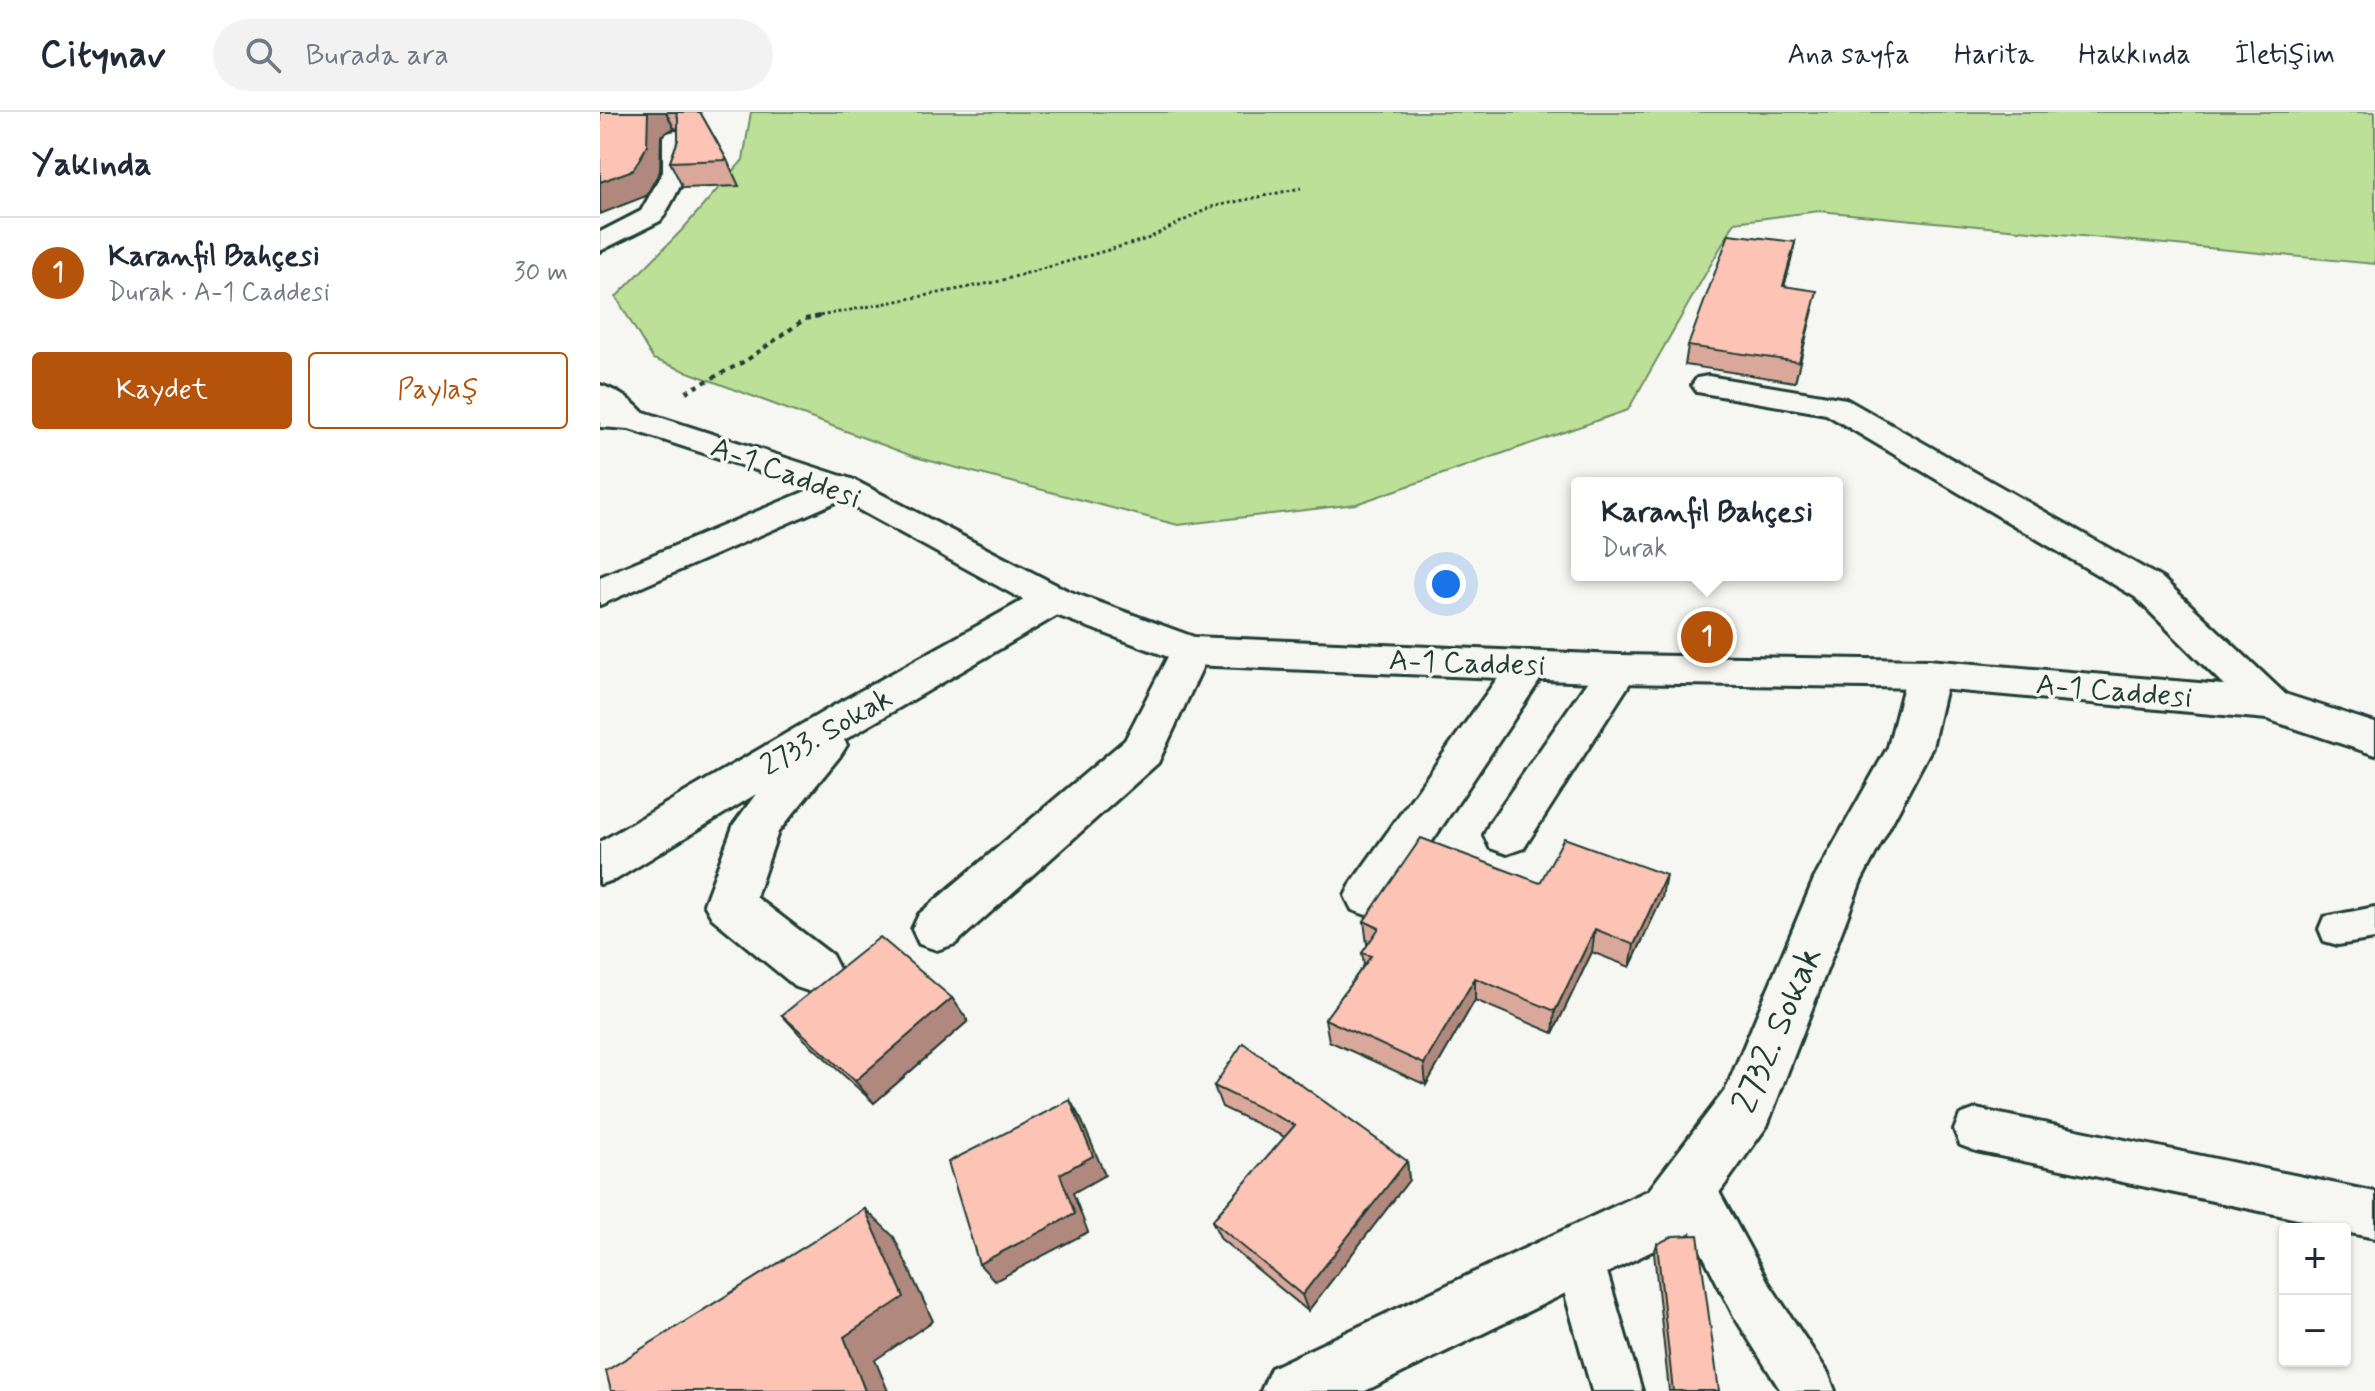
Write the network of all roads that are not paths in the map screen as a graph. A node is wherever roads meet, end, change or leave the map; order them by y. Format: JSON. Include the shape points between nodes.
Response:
{"nodes":[{"id":1,"x":675,"y":138,"type":"edge"},
{"id":2,"x":600,"y":243,"type":"edge"},
{"id":3,"x":1708,"y":385,"type":"dead end"},
{"id":4,"x":600,"y":395,"type":"edge"},
{"id":5,"x":616,"y":418,"type":"edge"},
{"id":6,"x":842,"y":487,"type":"junction"},
{"id":7,"x":600,"y":592,"type":"edge"},
{"id":8,"x":1054,"y":600,"type":"junction"},
{"id":9,"x":1190,"y":651,"type":"junction"},
{"id":10,"x":1529,"y":665,"type":"junction"},
{"id":11,"x":1618,"y":669,"type":"junction"},
{"id":12,"x":1928,"y":674,"type":"junction"},
{"id":13,"x":2269,"y":704,"type":"junction"},
{"id":14,"x":850,"y":716,"type":"junction"},
{"id":15,"x":2375,"y":739,"type":"edge"},
{"id":16,"x":1507,"y":835,"type":"dead end"},
{"id":17,"x":600,"y":865,"type":"edge"},
{"id":18,"x":1369,"y":896,"type":"dead end"},
{"id":19,"x":937,"y":929,"type":"dead end"},
{"id":20,"x":814,"y":971,"type":"dead end"},
{"id":21,"x":1976,"y":1130,"type":"dead end"},
{"id":22,"x":1690,"y":1184,"type":"junction"},
{"id":23,"x":2375,"y":1215,"type":"edge"},
{"id":24,"x":1578,"y":1255,"type":"junction"},
{"id":25,"x":1294,"y":1391,"type":"edge"},
{"id":26,"x":1617,"y":1391,"type":"edge"},
{"id":27,"x":1810,"y":1391,"type":"edge"}],
"edges":[{"from":1,"to":2,"type":"street","via":[[675,172],[651,216]]},
{"from":3,"to":13,"type":"street","via":[[1835,406],[1849,413],[2149,588]]},
{"from":4,"to":5,"type":"street","name":"A-1 Caddesi"},
{"from":5,"to":6,"type":"street","name":"A-1 Caddesi"},
{"from":6,"to":7,"type":"street"},
{"from":6,"to":8,"type":"street","name":"A-1 Caddesi"},
{"from":8,"to":9,"type":"street","name":"A-1 Caddesi"},
{"from":8,"to":14,"type":"street","name":"2733. Sokak"},
{"from":9,"to":10,"type":"street","name":"A-1 Caddesi"},
{"from":9,"to":19,"type":"street","via":[[1142,751]]},
{"from":10,"to":11,"type":"street","name":"A-1 Caddesi"},
{"from":10,"to":18,"type":"street"},
{"from":11,"to":12,"type":"street","name":"A-1 Caddesi"},
{"from":11,"to":16,"type":"street"},
{"from":12,"to":13,"type":"street","name":"A-1 Caddesi"},
{"from":12,"to":22,"type":"street","name":"2732. Sokak","via":[[1910,747],[1838,879],[1747,1107]]},
{"from":13,"to":15,"type":"street","name":"A-1 Caddesi"},
{"from":14,"to":17,"type":"street","name":"2733. Sokak"},
{"from":14,"to":20,"type":"street","via":[[757,824],[729,904]]},
{"from":21,"to":23,"type":"lane"},
{"from":22,"to":24,"type":"street","name":"2732. Sokak","via":[[1670,1211]]},
{"from":22,"to":27,"type":"lane","via":[[1751,1299]]},
{"from":24,"to":25,"type":"street","name":"2732. Sokak"},
{"from":24,"to":26,"type":"lane"}]}
